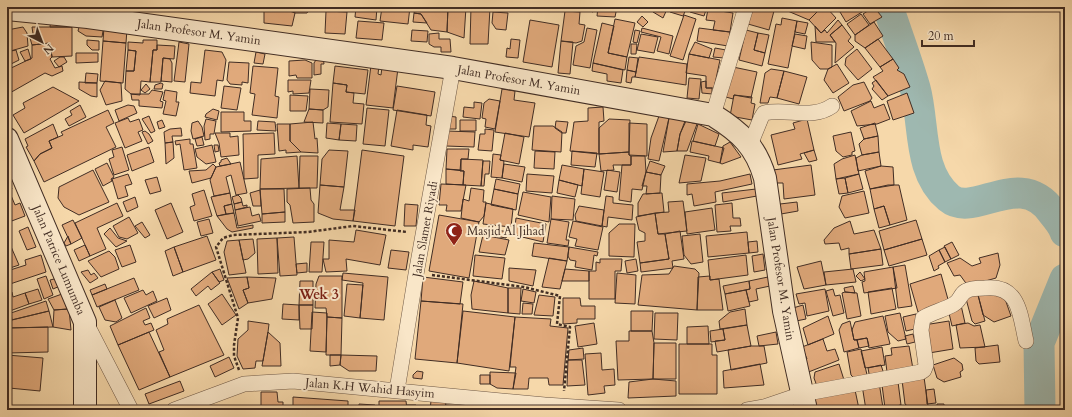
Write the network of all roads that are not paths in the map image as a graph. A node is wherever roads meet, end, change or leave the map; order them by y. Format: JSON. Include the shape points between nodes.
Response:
{"nodes":[{"id":1,"x":746,"y":7,"type":"edge"},
{"id":2,"x":7,"y":9,"type":"edge"},
{"id":3,"x":453,"y":68,"type":"junction"},
{"id":4,"x":832,"y":106,"type":"dead end"},
{"id":5,"x":713,"y":115,"type":"junction"},
{"id":6,"x":7,"y":139,"type":"edge"},
{"id":7,"x":750,"y":145,"type":"junction"},
{"id":8,"x":85,"y":322,"type":"junction"},
{"id":9,"x":1026,"y":341,"type":"dead end"},
{"id":10,"x":397,"y":390,"type":"junction"},
{"id":11,"x":804,"y":402,"type":"edge"},
{"id":12,"x":85,"y":410,"type":"edge"},
{"id":13,"x":131,"y":410,"type":"edge"},
{"id":14,"x":174,"y":410,"type":"edge"},
{"id":15,"x":619,"y":410,"type":"edge"},
{"id":16,"x":747,"y":410,"type":"edge"}],
"edges":[{"from":1,"to":5,"type":"street"},
{"from":2,"to":3,"type":"main road","name":"Jalan Profesor M. Yamin","via":[[88,17]]},
{"from":3,"to":5,"type":"main road","name":"Jalan Profesor M. Yamin"},
{"from":3,"to":10,"type":"street","name":"Jalan Slamet Riyadi"},
{"from":4,"to":7,"type":"street","via":[[815,114],[764,114]]},
{"from":5,"to":7,"type":"main road","name":"Jalan Profesor M. Yamin","via":[[741,135]]},
{"from":6,"to":8,"type":"main road","name":"Jalan Patrice Lumumba"},
{"from":7,"to":11,"type":"main road","name":"Jalan Profesor M. Yamin","via":[[762,166],[765,178],[784,311]]},
{"from":8,"to":12,"type":"main road","name":"Jalan Patrice Lumumba"},
{"from":8,"to":13,"type":"street"},
{"from":9,"to":11,"type":"street","via":[[1018,306],[1011,295],[995,287],[969,290],[964,292],[954,305],[923,318],[921,330],[926,365],[924,370]]},
{"from":10,"to":14,"type":"street","name":"Jalan K.H Wahid Hasyim","via":[[314,382],[244,384]]},
{"from":10,"to":15,"type":"street","name":"Jalan K.H Wahid Hasyim"},
{"from":11,"to":16,"type":"street"}]}
